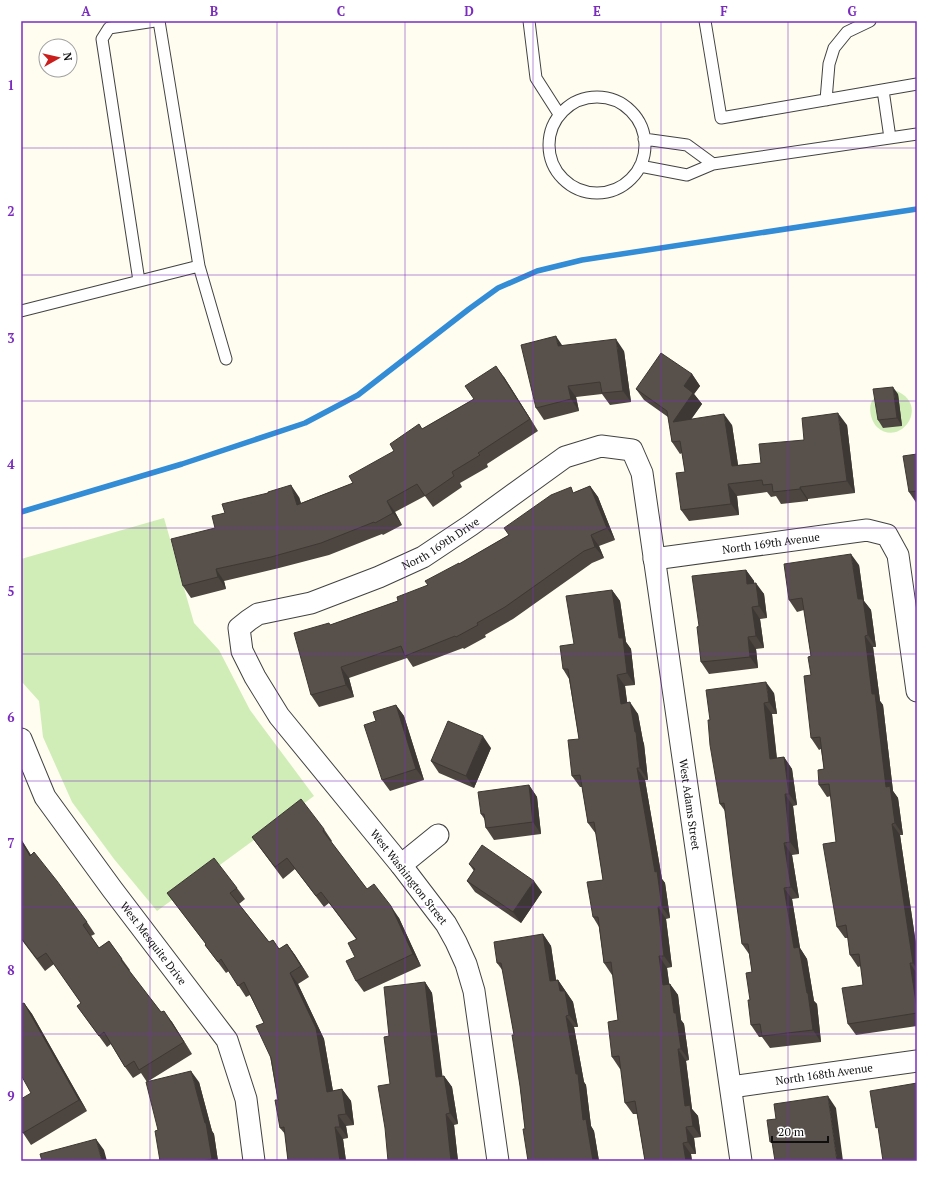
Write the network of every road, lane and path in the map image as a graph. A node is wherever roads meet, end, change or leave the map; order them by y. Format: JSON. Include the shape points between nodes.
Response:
{"nodes":[{"id":1,"x":155,"y":21,"type":"edge"},
{"id":2,"x":159,"y":21,"type":"edge"},
{"id":3,"x":529,"y":21,"type":"edge"},
{"id":4,"x":705,"y":21,"type":"edge"},
{"id":5,"x":870,"y":21,"type":"edge"},
{"id":6,"x":917,"y":84,"type":"edge"},
{"id":7,"x":883,"y":90,"type":"junction"},
{"id":8,"x":826,"y":100,"type":"junction"},
{"id":9,"x":559,"y":114,"type":"junction"},
{"id":10,"x":917,"y":134,"type":"edge"},
{"id":11,"x":890,"y":138,"type":"junction"},
{"id":12,"x":644,"y":139,"type":"junction"},
{"id":13,"x":713,"y":164,"type":"junction"},
{"id":14,"x":640,"y":166,"type":"junction"},
{"id":15,"x":199,"y":266,"type":"junction"},
{"id":16,"x":139,"y":281,"type":"junction"},
{"id":17,"x":21,"y":311,"type":"edge"},
{"id":18,"x":226,"y":360,"type":"dead end"},
{"id":19,"x":632,"y":450,"type":"joint"},
{"id":20,"x":654,"y":559,"type":"junction"},
{"id":21,"x":239,"y":628,"type":"joint"},
{"id":22,"x":917,"y":691,"type":"edge"},
{"id":23,"x":21,"y":739,"type":"edge"},
{"id":24,"x":438,"y":834,"type":"dead end"},
{"id":25,"x":401,"y":865,"type":"junction"},
{"id":26,"x":917,"y":1061,"type":"edge"},
{"id":27,"x":731,"y":1087,"type":"junction"},
{"id":28,"x":254,"y":1161,"type":"edge"},
{"id":29,"x":498,"y":1161,"type":"edge"},
{"id":30,"x":741,"y":1161,"type":"edge"}],
"edges":[{"from":1,"to":16,"type":"lane","via":[[109,28],[102,39]]},
{"from":2,"to":15,"type":"lane"},
{"from":3,"to":9,"type":"lane","via":[[536,78]]},
{"from":4,"to":8,"type":"lane","via":[[721,118]]},
{"from":5,"to":8,"type":"lane","via":[[847,32],[834,48],[829,64]]},
{"from":6,"to":7,"type":"lane"},
{"from":7,"to":8,"type":"lane"},
{"from":7,"to":11,"type":"lane"},
{"from":9,"to":12,"type":"lane","via":[[571,104],[586,97],[618,101],[631,111],[640,124]]},
{"from":9,"to":14,"type":"lane","via":[[551,128],[551,160],[559,175],[571,186],[586,192],[602,193],[617,188],[630,179]]},
{"from":10,"to":11,"type":"lane"},
{"from":11,"to":13,"type":"lane"},
{"from":12,"to":13,"type":"lane","via":[[687,145]]},
{"from":12,"to":14,"type":"lane","via":[[644,153]]},
{"from":13,"to":14,"type":"lane","via":[[687,175]]},
{"from":15,"to":16,"type":"lane"},
{"from":15,"to":18,"type":"lane"},
{"from":16,"to":17,"type":"lane"},
{"from":19,"to":20,"type":"street","name":"West Adams Street","via":[[642,473]]},
{"from":19,"to":21,"type":"street","name":"North 169th Drive","via":[[601,446],[565,457],[423,557],[312,603],[258,614]]},
{"from":20,"to":22,"type":"street","name":"North 169th Avenue","via":[[867,530],[887,535],[898,555]]},
{"from":20,"to":27,"type":"street","name":"West Adams Street"},
{"from":21,"to":25,"type":"street","name":"West Washington Street","via":[[242,651],[279,716]]},
{"from":23,"to":28,"type":"street","name":"West Mesquite Drive","via":[[44,797],[227,1040],[246,1099]]},
{"from":24,"to":25,"type":"street"},
{"from":25,"to":29,"type":"street","name":"West Washington Street","via":[[446,924],[466,964],[474,991]]},
{"from":26,"to":27,"type":"street","name":"North 168th Avenue"},
{"from":27,"to":30,"type":"street","name":"West Adams Street"}]}
